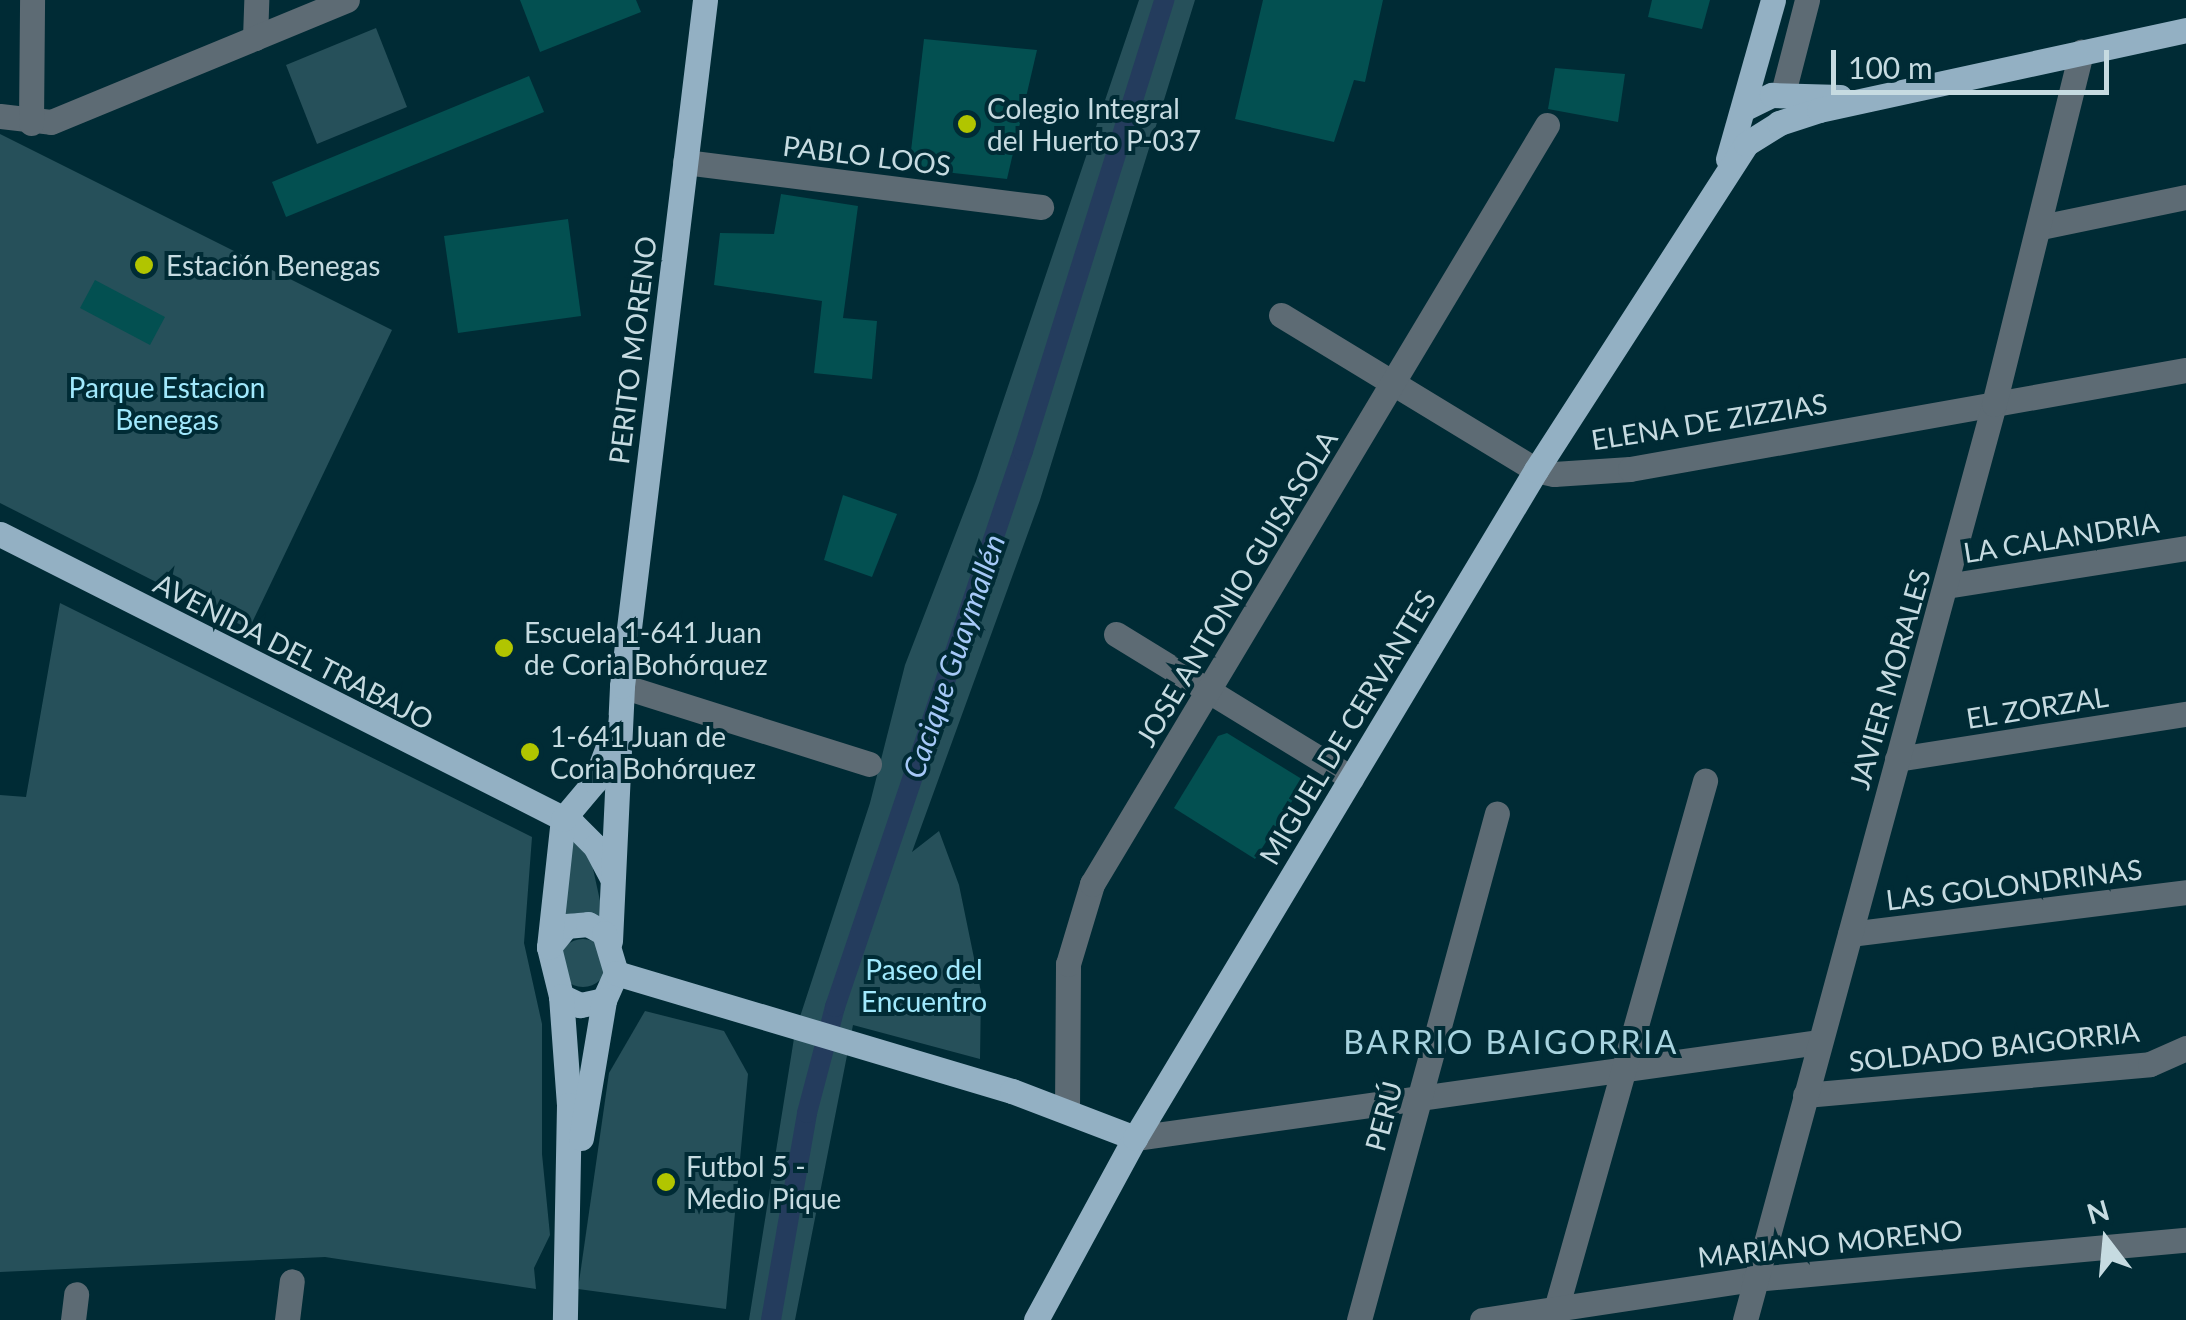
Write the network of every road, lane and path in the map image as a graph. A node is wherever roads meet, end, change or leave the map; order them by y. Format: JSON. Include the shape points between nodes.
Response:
{"nodes":[{"id":1,"x":32,"y":0,"type":"edge"},
{"id":2,"x":256,"y":0,"type":"edge"},
{"id":3,"x":347,"y":0,"type":"edge"},
{"id":4,"x":705,"y":0,"type":"edge"},
{"id":5,"x":1773,"y":0,"type":"edge"},
{"id":6,"x":1807,"y":0,"type":"edge"},
{"id":7,"x":2186,"y":30,"type":"edge"},
{"id":8,"x":256,"y":38,"type":"junction"},
{"id":9,"x":2081,"y":52,"type":"junction"},
{"id":10,"x":1761,"y":86,"type":"junction"},
{"id":11,"x":1870,"y":98,"type":"junction"},
{"id":12,"x":0,"y":116,"type":"edge"},
{"id":13,"x":1795,"y":117,"type":"junction"},
{"id":14,"x":31,"y":124,"type":"junction"},
{"id":15,"x":1548,"y":125,"type":"dead end"},
{"id":16,"x":685,"y":162,"type":"junction"},
{"id":17,"x":1723,"y":173,"type":"junction"},
{"id":18,"x":2186,"y":197,"type":"edge"},
{"id":19,"x":1040,"y":207,"type":"dead end"},
{"id":20,"x":2041,"y":227,"type":"junction"},
{"id":21,"x":1281,"y":315,"type":"dead end"},
{"id":22,"x":2186,"y":370,"type":"edge"},
{"id":23,"x":1392,"y":383,"type":"junction"},
{"id":24,"x":1994,"y":404,"type":"junction"},
{"id":25,"x":1536,"y":470,"type":"junction"},
{"id":26,"x":0,"y":534,"type":"edge"},
{"id":27,"x":2186,"y":548,"type":"edge"},
{"id":28,"x":1946,"y":586,"type":"junction"},
{"id":29,"x":1116,"y":634,"type":"dead end"},
{"id":30,"x":1212,"y":690,"type":"junction"},
{"id":31,"x":621,"y":697,"type":"junction"},
{"id":32,"x":2186,"y":714,"type":"edge"},
{"id":33,"x":1898,"y":759,"type":"junction"},
{"id":34,"x":870,"y":764,"type":"dead end"},
{"id":35,"x":1351,"y":778,"type":"junction"},
{"id":36,"x":1705,"y":780,"type":"dead end"},
{"id":37,"x":1497,"y":813,"type":"dead end"},
{"id":38,"x":562,"y":819,"type":"junction"},
{"id":39,"x":611,"y":876,"type":"junction"},
{"id":40,"x":2186,"y":892,"type":"edge"},
{"id":41,"x":1850,"y":934,"type":"junction"},
{"id":42,"x":610,"y":941,"type":"junction"},
{"id":43,"x":550,"y":947,"type":"junction"},
{"id":44,"x":616,"y":973,"type":"junction"},
{"id":45,"x":561,"y":996,"type":"junction"},
{"id":46,"x":604,"y":1000,"type":"junction"},
{"id":47,"x":1819,"y":1042,"type":"junction"},
{"id":48,"x":2186,"y":1048,"type":"edge"},
{"id":49,"x":1623,"y":1072,"type":"junction"},
{"id":50,"x":1804,"y":1094,"type":"junction"},
{"id":51,"x":1418,"y":1102,"type":"junction"},
{"id":52,"x":1067,"y":1110,"type":"junction"},
{"id":53,"x":1135,"y":1138,"type":"junction"},
{"id":54,"x":568,"y":1212,"type":"junction"},
{"id":55,"x":2186,"y":1240,"type":"edge"},
{"id":56,"x":1754,"y":1279,"type":"junction"},
{"id":57,"x":292,"y":1281,"type":"dead end"},
{"id":58,"x":1556,"y":1309,"type":"junction"},
{"id":59,"x":287,"y":1320,"type":"edge"},
{"id":60,"x":564,"y":1320,"type":"edge"},
{"id":61,"x":1036,"y":1320,"type":"edge"},
{"id":62,"x":1360,"y":1320,"type":"edge"},
{"id":63,"x":1482,"y":1320,"type":"edge"},
{"id":64,"x":1745,"y":1320,"type":"edge"}],
"edges":[{"from":1,"to":14,"type":"street"},
{"from":2,"to":8,"type":"street"},
{"from":3,"to":8,"type":"street"},
{"from":4,"to":16,"type":"main road","name":"PERITO MORENO"},
{"from":5,"to":10,"type":"main road","name":"MIGUEL DE CERVANTES"},
{"from":6,"to":10,"type":"street"},
{"from":7,"to":9,"type":"main road"},
{"from":8,"to":14,"type":"street","via":[[51,122]]},
{"from":9,"to":11,"type":"main road"},
{"from":9,"to":20,"type":"street","name":"JAVIER MORALES"},
{"from":10,"to":11,"type":"main road"},
{"from":10,"to":13,"type":"main road","via":[[1769,114]]},
{"from":10,"to":17,"type":"main road","name":"MIGUEL DE CERVANTES"},
{"from":11,"to":13,"type":"main road"},
{"from":12,"to":14,"type":"street"},
{"from":13,"to":17,"type":"main road","name":"MIGUEL DE CERVANTES","via":[[1751,140]]},
{"from":15,"to":23,"type":"street","name":"JOSE ANTONIO GUISASOLA"},
{"from":16,"to":19,"type":"street","name":"PABLO LOOS"},
{"from":16,"to":31,"type":"main road","name":"PERITO MORENO"},
{"from":17,"to":25,"type":"main road","name":"MIGUEL DE CERVANTES"},
{"from":18,"to":20,"type":"street"},
{"from":20,"to":24,"type":"street","name":"JAVIER MORALES"},
{"from":21,"to":23,"type":"street"},
{"from":22,"to":24,"type":"street","name":"ELENA DE ZIZZIAS"},
{"from":23,"to":25,"type":"street"},
{"from":23,"to":30,"type":"street","name":"JOSE ANTONIO GUISASOLA"},
{"from":24,"to":25,"type":"street","name":"ELENA DE ZIZZIAS","via":[[1630,468]]},
{"from":24,"to":28,"type":"street","name":"JAVIER MORALES"},
{"from":25,"to":35,"type":"main road","name":"MIGUEL DE CERVANTES"},
{"from":26,"to":38,"type":"main road","name":"AVENIDA DEL TRABAJO"},
{"from":27,"to":28,"type":"street","name":"LA CALANDRIA"},
{"from":28,"to":33,"type":"street","name":"JAVIER MORALES"},
{"from":29,"to":30,"type":"street"},
{"from":30,"to":35,"type":"street"},
{"from":30,"to":52,"type":"street","name":"JOSE ANTONIO GUISASOLA","via":[[1082,909],[1066,981]]},
{"from":31,"to":34,"type":"street"},
{"from":31,"to":38,"type":"main road","name":"PERITO MORENO","via":[[595,782]]},
{"from":31,"to":39,"type":"main road","name":"PERITO MORENO"},
{"from":32,"to":33,"type":"street","name":"EL ZORZAL"},
{"from":33,"to":41,"type":"street","name":"JAVIER MORALES"},
{"from":35,"to":53,"type":"main road","name":"MIGUEL DE CERVANTES"},
{"from":36,"to":49,"type":"street"},
{"from":37,"to":51,"type":"street","name":"PERÚ"},
{"from":38,"to":39,"type":"main road","via":[[595,846]]},
{"from":38,"to":43,"type":"main road"},
{"from":39,"to":42,"type":"main road","name":"PERITO MORENO"},
{"from":40,"to":41,"type":"street","name":"LAS GOLONDRINAS"},
{"from":41,"to":47,"type":"street","name":"JAVIER MORALES"},
{"from":42,"to":43,"type":"main road","via":[[597,927],[578,923],[566,926]]},
{"from":42,"to":44,"type":"main road"},
{"from":43,"to":45,"type":"main road"},
{"from":44,"to":46,"type":"main road"},
{"from":44,"to":52,"type":"main road","name":"SOLDADO BAIGORRIA"},
{"from":45,"to":46,"type":"main road","via":[[580,1005]]},
{"from":45,"to":54,"type":"main road","via":[[570,1105]]},
{"from":46,"to":54,"type":"main road"},
{"from":47,"to":49,"type":"street","name":"SOLDADO BAIGORRIA"},
{"from":47,"to":50,"type":"street","name":"JAVIER MORALES"},
{"from":48,"to":50,"type":"street","name":"SOLDADO BAIGORRIA","via":[[2150,1064]]},
{"from":49,"to":51,"type":"street","name":"SOLDADO BAIGORRIA"},
{"from":49,"to":58,"type":"street"},
{"from":50,"to":56,"type":"street","name":"JAVIER MORALES"},
{"from":51,"to":53,"type":"street","name":"SOLDADO BAIGORRIA"},
{"from":51,"to":62,"type":"street","name":"PERÚ"},
{"from":52,"to":53,"type":"main road","name":"SOLDADO BAIGORRIA"},
{"from":53,"to":61,"type":"main road","name":"MIGUEL DE CERVANTES"},
{"from":54,"to":60,"type":"main road"},
{"from":55,"to":56,"type":"street","name":"MARIANO MORENO"},
{"from":56,"to":58,"type":"street","name":"MARIANO MORENO"},
{"from":56,"to":64,"type":"street","name":"JAVIER MORALES"},
{"from":57,"to":59,"type":"street"},
{"from":58,"to":63,"type":"street","name":"MARIANO MORENO"}]}
